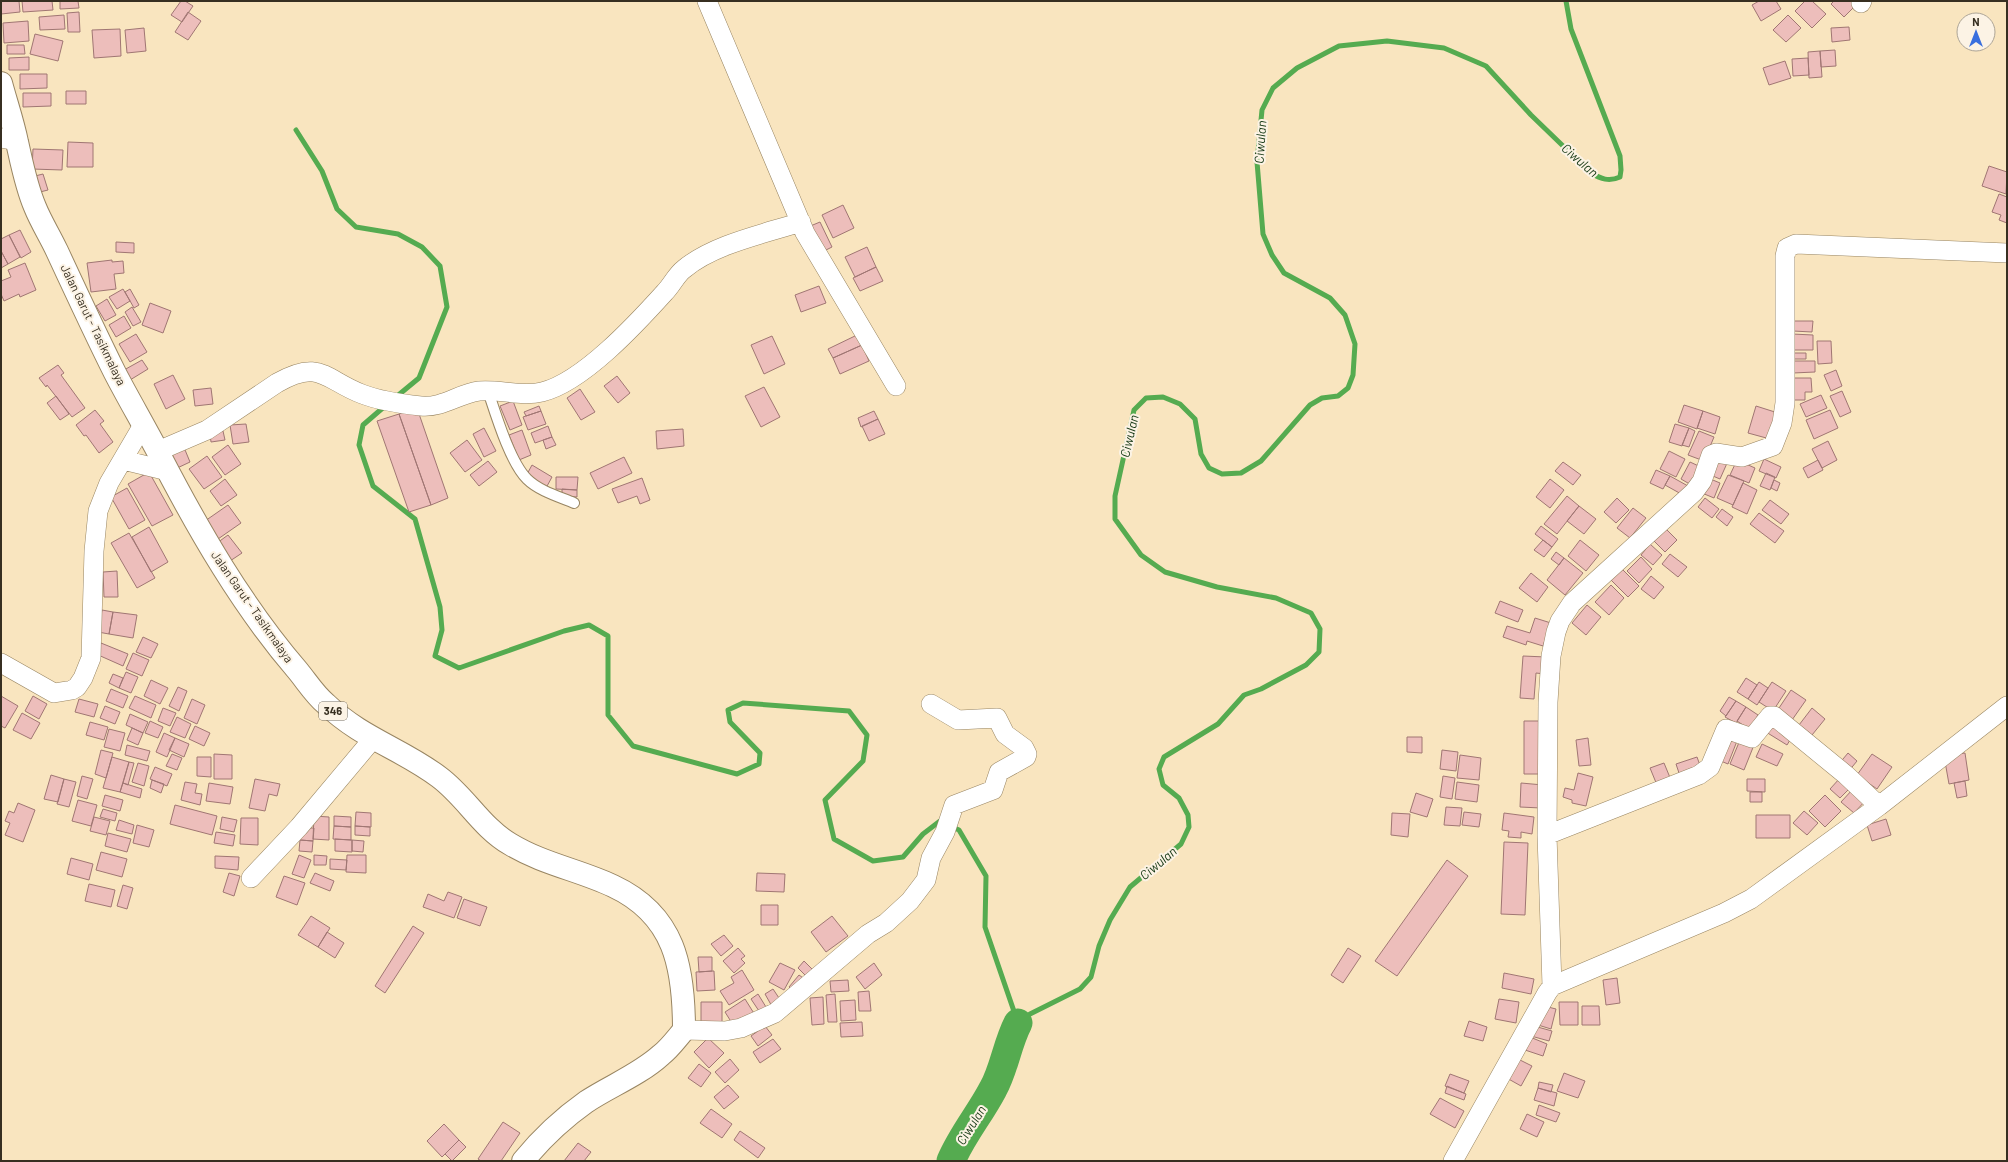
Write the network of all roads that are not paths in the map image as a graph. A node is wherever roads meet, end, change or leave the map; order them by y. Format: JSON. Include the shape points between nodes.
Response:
{"nodes":[{"id":1,"x":707,"y":1,"type":"edge"},
{"id":2,"x":1,"y":82,"type":"edge"},
{"id":3,"x":9,"y":139,"type":"edge"},
{"id":4,"x":801,"y":222,"type":"junction"},
{"id":5,"x":2007,"y":253,"type":"edge"},
{"id":6,"x":896,"y":386,"type":"dead end"},
{"id":7,"x":488,"y":391,"type":"junction"},
{"id":8,"x":143,"y":425,"type":"junction"},
{"id":9,"x":158,"y":452,"type":"junction"},
{"id":10,"x":123,"y":460,"type":"junction"},
{"id":11,"x":168,"y":471,"type":"junction"},
{"id":12,"x":574,"y":503,"type":"dead end"},
{"id":13,"x":1,"y":663,"type":"edge"},
{"id":14,"x":931,"y":704,"type":"dead end"},
{"id":15,"x":2007,"y":706,"type":"edge"},
{"id":16,"x":372,"y":740,"type":"junction"},
{"id":17,"x":1879,"y":806,"type":"junction"},
{"id":18,"x":1547,"y":835,"type":"junction"},
{"id":19,"x":251,"y":878,"type":"dead end"},
{"id":20,"x":1552,"y":986,"type":"junction"},
{"id":21,"x":684,"y":1030,"type":"junction"},
{"id":22,"x":523,"y":1161,"type":"edge"},
{"id":23,"x":1453,"y":1161,"type":"edge"}],
"edges":[{"from":1,"to":4,"type":"street"},
{"from":2,"to":3,"type":"main road","name":"Jalan Garut - Tasikmalaya","number":"346"},
{"from":3,"to":8,"type":"main road","name":"Jalan Garut - Tasikmalaya","number":"346","via":[[35,207]]},
{"from":4,"to":6,"type":"street","via":[[805,233]]},
{"from":4,"to":7,"type":"street","via":[[719,249],[690,265],[615,345],[558,386],[530,394]]},
{"from":5,"to":18,"type":"street","via":[[1796,244],[1787,248],[1785,403],[1775,444],[1771,448],[1742,457],[1716,453],[1711,455],[1702,481],[1694,492],[1572,603],[1560,621],[1551,656],[1548,702]]},
{"from":7,"to":9,"type":"street","via":[[470,393],[432,407],[379,399],[362,394],[325,374],[304,372],[282,380],[207,430]]},
{"from":7,"to":12,"type":"lane","via":[[499,425],[523,474],[531,482]]},
{"from":8,"to":9,"type":"main road","name":"Jalan Garut - Tasikmalaya","number":"346"},
{"from":8,"to":10,"type":"street"},
{"from":9,"to":11,"type":"main road","name":"Jalan Garut - Tasikmalaya","number":"346"},
{"from":10,"to":11,"type":"street"},
{"from":10,"to":13,"type":"street","via":[[109,483],[98,511],[94,551],[91,658],[83,678],[72,690],[54,693]]},
{"from":11,"to":16,"type":"main road","name":"Jalan Garut - Tasikmalaya","number":"346","via":[[222,566],[281,652],[322,701]]},
{"from":14,"to":21,"type":"street","via":[[958,720],[997,718],[1005,734],[1024,748],[1027,754],[1024,760],[999,772],[993,790],[954,805],[931,858],[926,880],[910,901],[786,1005],[775,1013],[741,1028],[725,1031]]},
{"from":15,"to":17,"type":"street"},
{"from":16,"to":19,"type":"street","via":[[300,827]]},
{"from":16,"to":21,"type":"main road","name":"Jalan Garut - Tasikmalaya","number":"346","via":[[397,751],[438,776],[457,792],[480,821],[505,842],[547,863],[613,886],[632,897],[651,913],[668,936],[681,970]]},
{"from":17,"to":18,"type":"street","via":[[1846,775],[1774,716],[1770,716],[1752,738],[1726,729],[1710,767],[1699,775]]},
{"from":17,"to":20,"type":"street","via":[[1752,899]]},
{"from":18,"to":20,"type":"street"},
{"from":20,"to":23,"type":"street"},
{"from":21,"to":22,"type":"main road","via":[[650,1064],[597,1095],[564,1119]]}]}
